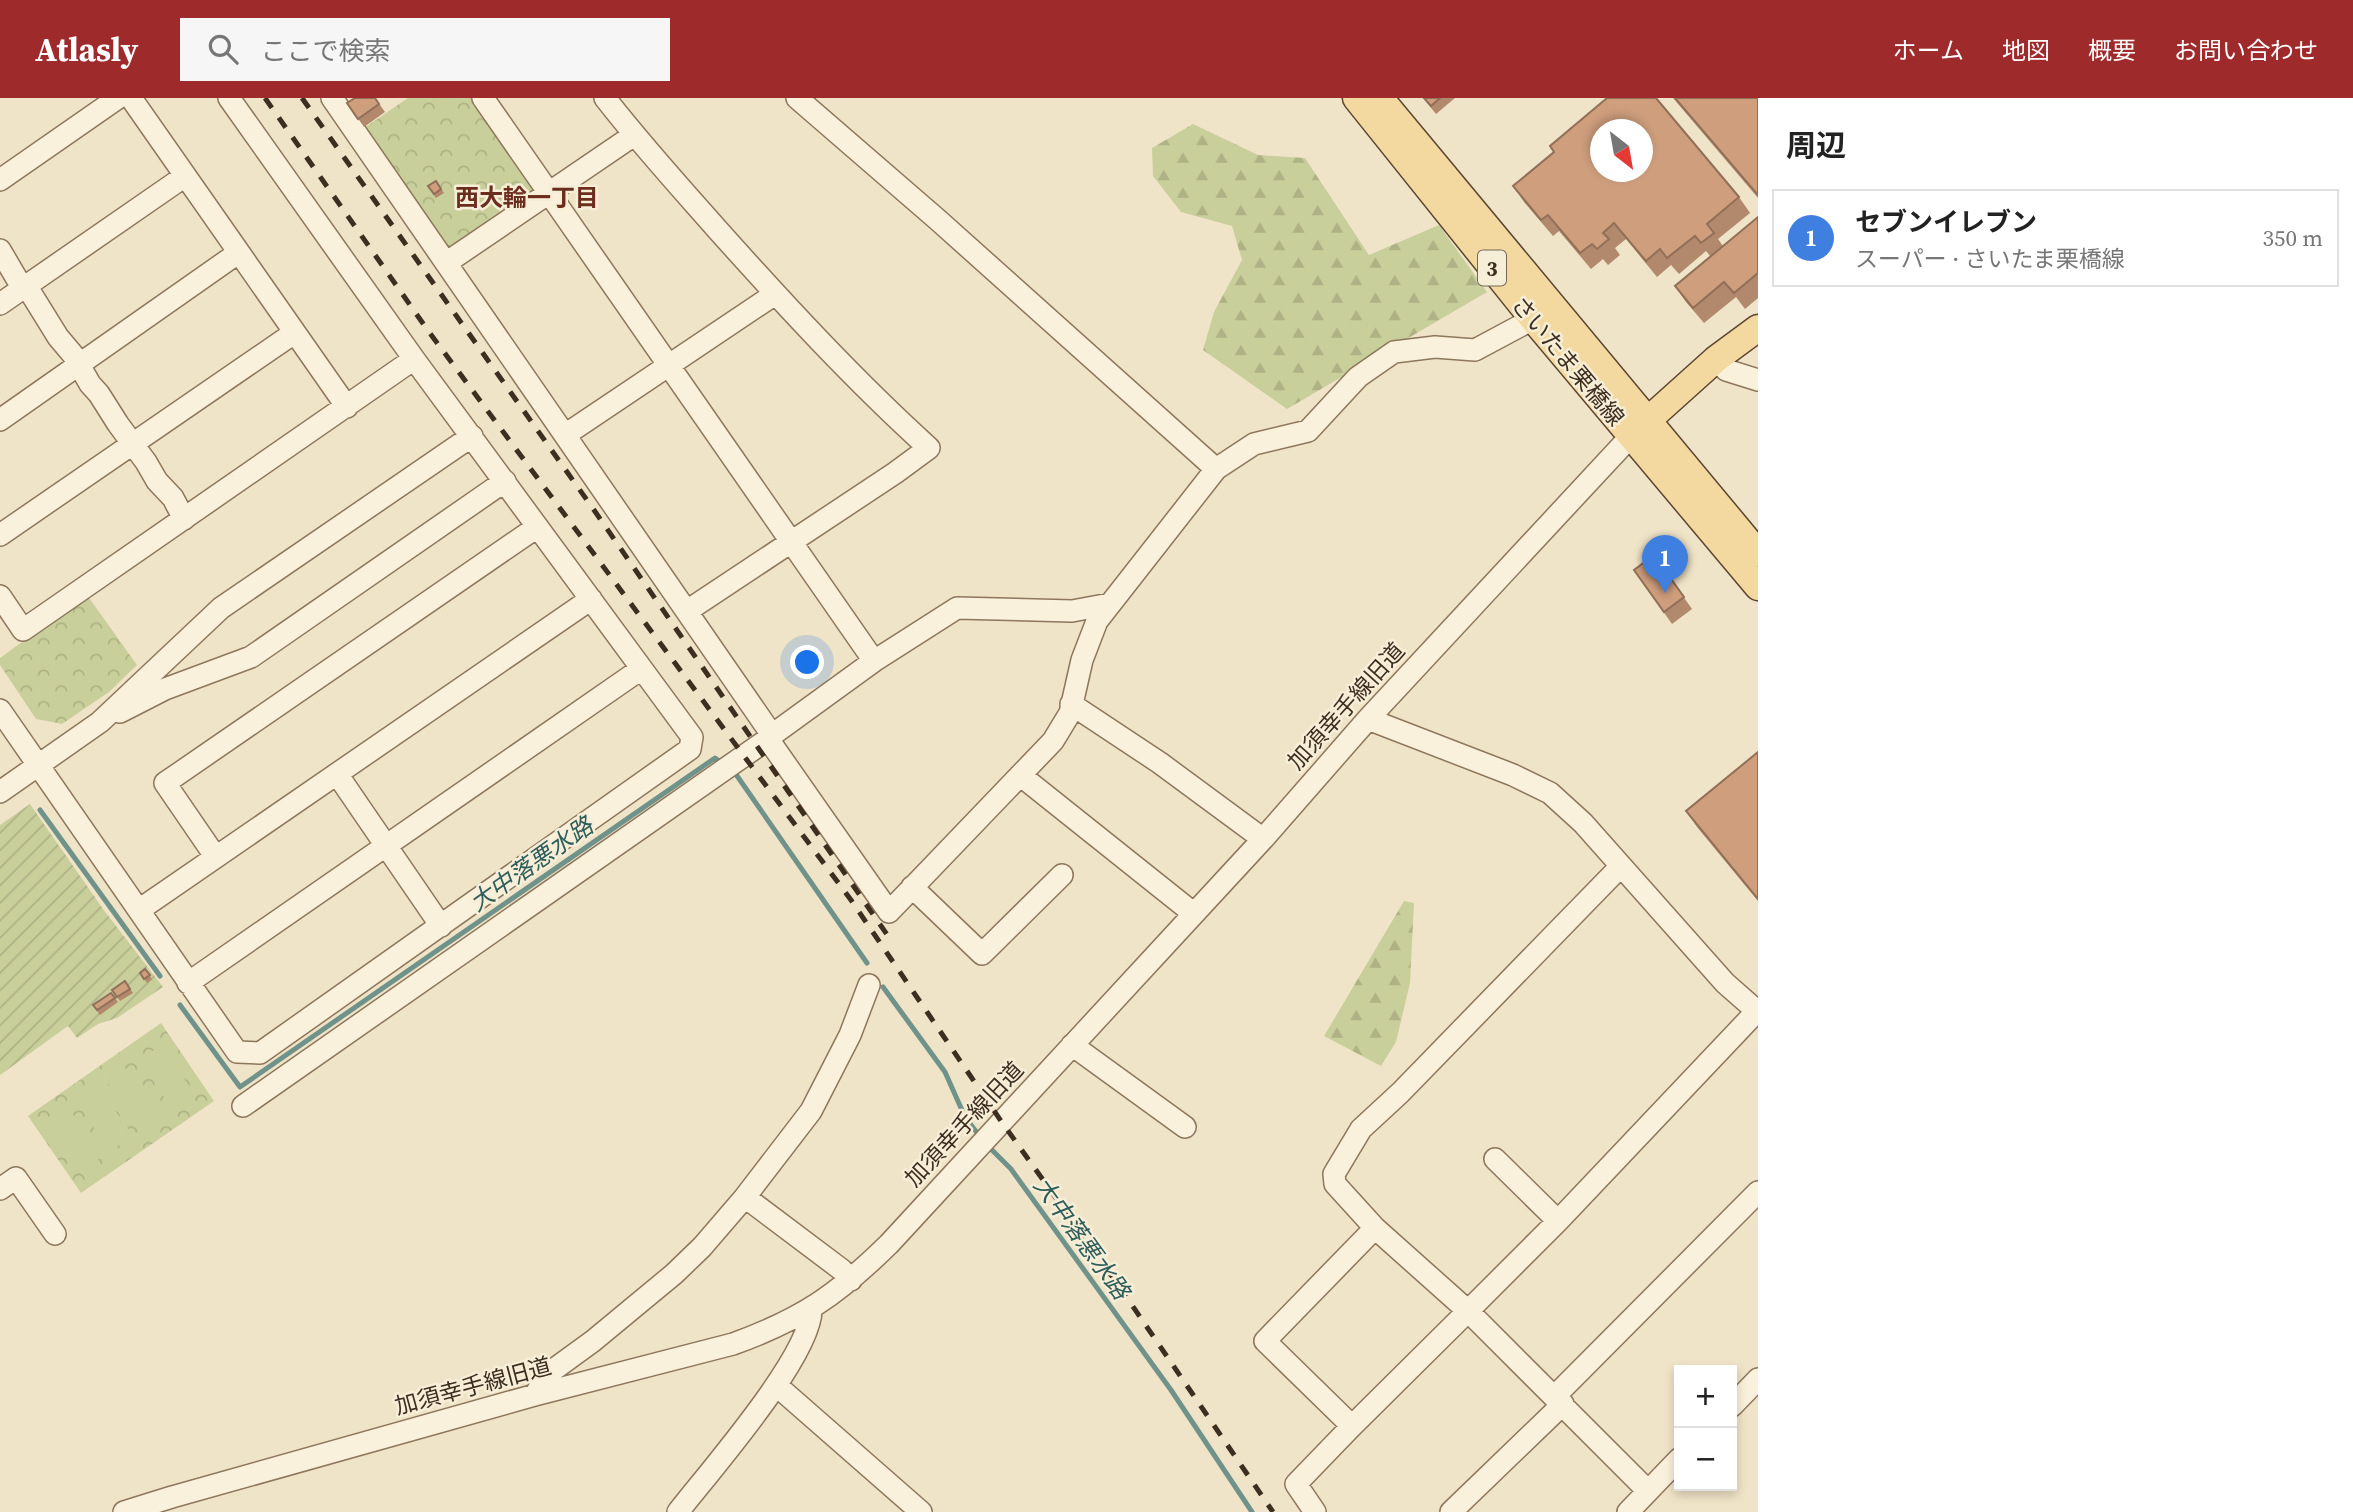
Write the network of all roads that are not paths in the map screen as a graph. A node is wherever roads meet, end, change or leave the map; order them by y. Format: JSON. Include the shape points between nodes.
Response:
{"nodes":[{"id":1,"x":118,"y":98,"type":"edge"},
{"id":2,"x":131,"y":98,"type":"edge"},
{"id":3,"x":229,"y":98,"type":"edge"},
{"id":4,"x":332,"y":98,"type":"edge"},
{"id":5,"x":483,"y":98,"type":"edge"},
{"id":6,"x":605,"y":98,"type":"edge"},
{"id":7,"x":796,"y":98,"type":"edge"},
{"id":8,"x":1356,"y":98,"type":"edge"},
{"id":9,"x":1380,"y":98,"type":"edge"},
{"id":10,"x":634,"y":135,"type":"junction"},
{"id":11,"x":185,"y":176,"type":"junction"},
{"id":12,"x":0,"y":180,"type":"edge"},
{"id":13,"x":549,"y":193,"type":"junction"},
{"id":14,"x":0,"y":250,"type":"edge"},
{"id":15,"x":238,"y":253,"type":"junction"},
{"id":16,"x":446,"y":263,"type":"junction"},
{"id":17,"x":24,"y":288,"type":"junction"},
{"id":18,"x":775,"y":294,"type":"junction"},
{"id":19,"x":0,"y":304,"type":"edge"},
{"id":20,"x":1533,"y":319,"type":"junction"},
{"id":21,"x":1758,"y":328,"type":"edge"},
{"id":22,"x":294,"y":333,"type":"junction"},
{"id":23,"x":414,"y":359,"type":"junction"},
{"id":24,"x":1716,"y":359,"type":"junction"},
{"id":25,"x":669,"y":365,"type":"junction"},
{"id":26,"x":80,"y":366,"type":"junction"},
{"id":27,"x":1758,"y":380,"type":"edge"},
{"id":28,"x":347,"y":407,"type":"junction"},
{"id":29,"x":0,"y":420,"type":"edge"},
{"id":30,"x":1640,"y":428,"type":"junction"},
{"id":31,"x":565,"y":435,"type":"junction"},
{"id":32,"x":472,"y":436,"type":"junction"},
{"id":33,"x":133,"y":444,"type":"junction"},
{"id":34,"x":1216,"y":469,"type":"junction"},
{"id":35,"x":505,"y":481,"type":"junction"},
{"id":36,"x":184,"y":519,"type":"junction"},
{"id":37,"x":537,"y":527,"type":"junction"},
{"id":38,"x":0,"y":536,"type":"edge"},
{"id":39,"x":792,"y":542,"type":"junction"},
{"id":40,"x":1758,"y":553,"type":"edge"},
{"id":41,"x":1758,"y":587,"type":"edge"},
{"id":42,"x":0,"y":596,"type":"edge"},
{"id":43,"x":591,"y":600,"type":"junction"},
{"id":44,"x":1110,"y":604,"type":"junction"},
{"id":45,"x":687,"y":611,"type":"junction"},
{"id":46,"x":874,"y":661,"type":"junction"},
{"id":47,"x":641,"y":668,"type":"junction"},
{"id":48,"x":1071,"y":705,"type":"junction"},
{"id":49,"x":0,"y":710,"type":"edge"},
{"id":50,"x":1368,"y":719,"type":"junction"},
{"id":51,"x":100,"y":722,"type":"junction"},
{"id":52,"x":770,"y":737,"type":"junction"},
{"id":53,"x":39,"y":766,"type":"junction"},
{"id":54,"x":337,"y":774,"type":"junction"},
{"id":55,"x":1020,"y":775,"type":"junction"},
{"id":56,"x":0,"y":792,"type":"edge"},
{"id":57,"x":1262,"y":839,"type":"junction"},
{"id":58,"x":387,"y":846,"type":"junction"},
{"id":59,"x":215,"y":856,"type":"junction"},
{"id":60,"x":1620,"y":867,"type":"junction"},
{"id":61,"x":1062,"y":875,"type":"dead end"},
{"id":62,"x":912,"y":887,"type":"junction"},
{"id":63,"x":139,"y":910,"type":"junction"},
{"id":64,"x":1192,"y":914,"type":"junction"},
{"id":65,"x":441,"y":926,"type":"junction"},
{"id":66,"x":188,"y":983,"type":"junction"},
{"id":67,"x":869,"y":985,"type":"dead end"},
{"id":68,"x":1758,"y":1011,"type":"edge"},
{"id":69,"x":1072,"y":1045,"type":"junction"},
{"id":70,"x":243,"y":1106,"type":"dead end"},
{"id":71,"x":1185,"y":1127,"type":"dead end"},
{"id":72,"x":1495,"y":1159,"type":"dead end"},
{"id":73,"x":0,"y":1189,"type":"edge"},
{"id":74,"x":1758,"y":1192,"type":"edge"},
{"id":75,"x":745,"y":1197,"type":"junction"},
{"id":76,"x":1558,"y":1221,"type":"junction"},
{"id":77,"x":1375,"y":1228,"type":"junction"},
{"id":78,"x":55,"y":1234,"type":"dead end"},
{"id":79,"x":851,"y":1280,"type":"junction"},
{"id":80,"x":811,"y":1310,"type":"junction"},
{"id":81,"x":1468,"y":1311,"type":"junction"},
{"id":82,"x":1758,"y":1379,"type":"edge"},
{"id":83,"x":776,"y":1385,"type":"junction"},
{"id":84,"x":535,"y":1395,"type":"junction"},
{"id":85,"x":1559,"y":1400,"type":"junction"},
{"id":86,"x":1737,"y":1401,"type":"edge"},
{"id":87,"x":1352,"y":1426,"type":"junction"},
{"id":88,"x":1674,"y":1464,"type":"edge"},
{"id":89,"x":1648,"y":1491,"type":"junction"},
{"id":90,"x":124,"y":1512,"type":"edge"},
{"id":91,"x":678,"y":1512,"type":"edge"},
{"id":92,"x":921,"y":1512,"type":"edge"},
{"id":93,"x":1315,"y":1512,"type":"edge"},
{"id":94,"x":1451,"y":1512,"type":"edge"},
{"id":95,"x":1628,"y":1512,"type":"edge"}],
"edges":[{"from":1,"to":12,"type":"street"},
{"from":2,"to":11,"type":"street"},
{"from":3,"to":23,"type":"street"},
{"from":4,"to":16,"type":"street"},
{"from":5,"to":13,"type":"street"},
{"from":6,"to":10,"type":"street"},
{"from":7,"to":34,"type":"street"},
{"from":8,"to":20,"type":"main road","name":"さいたま栗橋線","number":"3"},
{"from":9,"to":30,"type":"main road","name":"さいたま栗橋線","number":"3"},
{"from":10,"to":13,"type":"street"},
{"from":10,"to":18,"type":"street"},
{"from":11,"to":15,"type":"street"},
{"from":11,"to":17,"type":"street"},
{"from":13,"to":16,"type":"street"},
{"from":13,"to":25,"type":"street"},
{"from":14,"to":17,"type":"street"},
{"from":15,"to":22,"type":"street"},
{"from":15,"to":26,"type":"street"},
{"from":16,"to":31,"type":"street"},
{"from":17,"to":19,"type":"street"},
{"from":17,"to":26,"type":"street"},
{"from":18,"to":25,"type":"street"},
{"from":18,"to":39,"type":"street","via":[[929,447]]},
{"from":20,"to":30,"type":"main road","name":"さいたま栗橋線","number":"3"},
{"from":20,"to":34,"type":"street","via":[[1475,350],[1435,347],[1394,352],[1358,377],[1308,431],[1254,444]]},
{"from":21,"to":24,"type":"main road"},
{"from":22,"to":28,"type":"street"},
{"from":22,"to":33,"type":"street"},
{"from":23,"to":28,"type":"street"},
{"from":23,"to":32,"type":"street"},
{"from":24,"to":27,"type":"street","via":[[1726,370]]},
{"from":24,"to":30,"type":"main road"},
{"from":25,"to":31,"type":"street"},
{"from":25,"to":39,"type":"street"},
{"from":26,"to":29,"type":"street"},
{"from":26,"to":33,"type":"street"},
{"from":28,"to":36,"type":"street"},
{"from":30,"to":40,"type":"main road","name":"さいたま栗橋線","number":"3"},
{"from":30,"to":41,"type":"main road","name":"さいたま栗橋線","number":"3"},
{"from":30,"to":50,"type":"street","name":"加須幸手線旧道"},
{"from":31,"to":45,"type":"street"},
{"from":32,"to":35,"type":"street"},
{"from":32,"to":51,"type":"street","via":[[220,608]]},
{"from":33,"to":36,"type":"street"},
{"from":33,"to":38,"type":"street"},
{"from":34,"to":44,"type":"street"},
{"from":35,"to":37,"type":"street"},
{"from":35,"to":51,"type":"street","via":[[251,657],[165,690]]},
{"from":36,"to":42,"type":"street","via":[[23,629]]},
{"from":37,"to":43,"type":"street"},
{"from":37,"to":59,"type":"street","via":[[165,783]]},
{"from":39,"to":45,"type":"street"},
{"from":39,"to":46,"type":"street"},
{"from":43,"to":47,"type":"street"},
{"from":43,"to":54,"type":"street"},
{"from":44,"to":46,"type":"street","via":[[1072,611],[957,608]]},
{"from":44,"to":48,"type":"street","via":[[1091,634]]},
{"from":45,"to":52,"type":"street"},
{"from":46,"to":52,"type":"street"},
{"from":47,"to":58,"type":"street"},
{"from":47,"to":65,"type":"street","via":[[692,737],[690,748]]},
{"from":48,"to":55,"type":"street","via":[[1054,741]]},
{"from":48,"to":57,"type":"street","via":[[1160,763]]},
{"from":49,"to":53,"type":"street"},
{"from":50,"to":57,"type":"street","name":"加須幸手線旧道"},
{"from":50,"to":60,"type":"street","via":[[1550,793]]},
{"from":51,"to":53,"type":"street"},
{"from":52,"to":62,"type":"street","via":[[889,912]]},
{"from":52,"to":70,"type":"street"},
{"from":53,"to":56,"type":"street"},
{"from":53,"to":63,"type":"street"},
{"from":54,"to":58,"type":"street"},
{"from":54,"to":59,"type":"street"},
{"from":55,"to":62,"type":"street"},
{"from":55,"to":64,"type":"street"},
{"from":57,"to":64,"type":"street","name":"加須幸手線旧道"},
{"from":58,"to":65,"type":"street"},
{"from":58,"to":66,"type":"street"},
{"from":59,"to":63,"type":"street"},
{"from":60,"to":68,"type":"street","via":[[1725,982]]},
{"from":60,"to":77,"type":"street","via":[[1361,1129],[1334,1174],[1335,1184]]},
{"from":61,"to":62,"type":"street","via":[[982,954]]},
{"from":63,"to":66,"type":"street"},
{"from":64,"to":69,"type":"street","name":"加須幸手線旧道"},
{"from":65,"to":66,"type":"street","via":[[260,1053],[237,1052]]},
{"from":67,"to":75,"type":"street","via":[[850,1035],[811,1111]]},
{"from":68,"to":76,"type":"street"},
{"from":69,"to":71,"type":"street"},
{"from":69,"to":79,"type":"street","name":"加須幸手線旧道"},
{"from":72,"to":76,"type":"street"},
{"from":73,"to":78,"type":"street","via":[[16,1178]]},
{"from":74,"to":85,"type":"street"},
{"from":75,"to":79,"type":"street"},
{"from":75,"to":84,"type":"street","via":[[674,1274],[549,1373]]},
{"from":76,"to":81,"type":"street"},
{"from":77,"to":81,"type":"street"},
{"from":77,"to":87,"type":"street","via":[[1265,1341]]},
{"from":79,"to":80,"type":"street","name":"加須幸手線旧道"},
{"from":80,"to":83,"type":"street","via":[[807,1332]]},
{"from":80,"to":84,"type":"street","name":"加須幸手線旧道","via":[[733,1344]]},
{"from":81,"to":85,"type":"street"},
{"from":81,"to":87,"type":"street"},
{"from":82,"to":86,"type":"street"},
{"from":83,"to":91,"type":"street"},
{"from":83,"to":92,"type":"street"},
{"from":84,"to":90,"type":"street","name":"加須幸手線旧道"},
{"from":85,"to":89,"type":"street"},
{"from":85,"to":94,"type":"street"},
{"from":87,"to":93,"type":"street","via":[[1296,1484]]},
{"from":88,"to":89,"type":"street"},
{"from":89,"to":95,"type":"street"}]}
